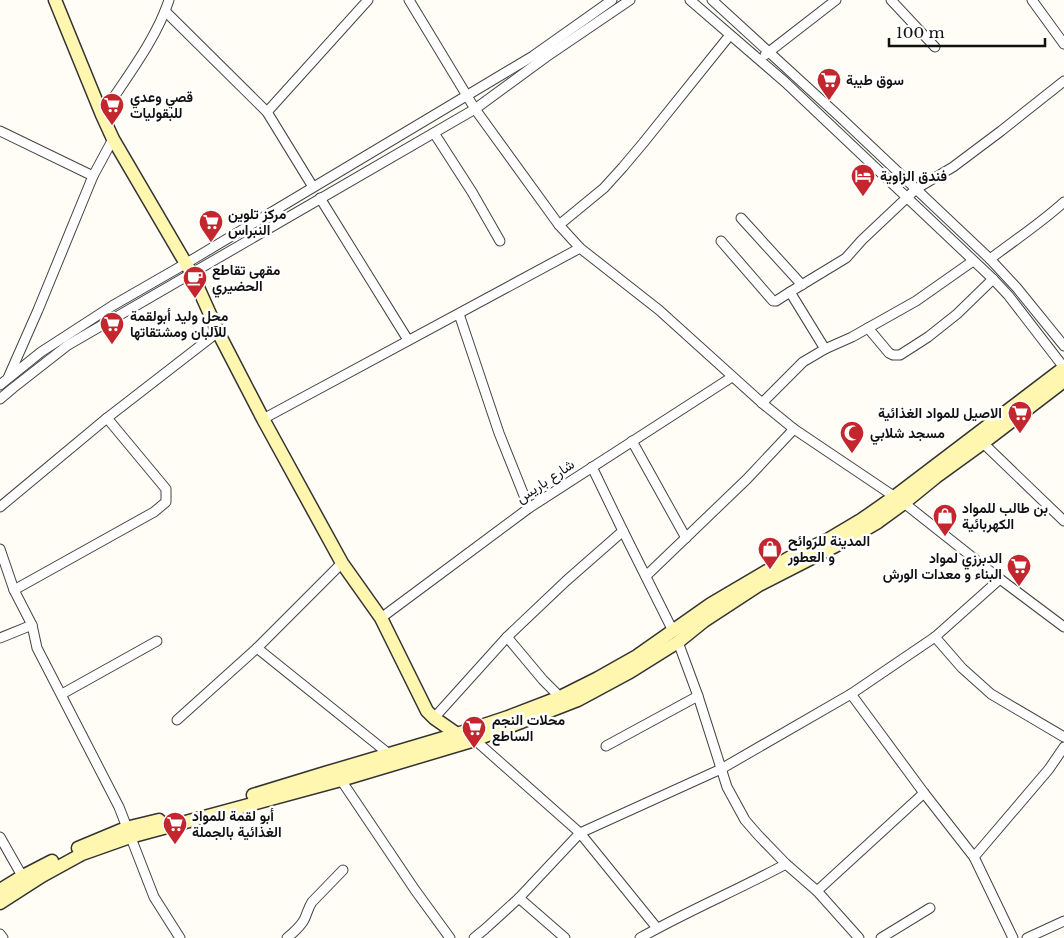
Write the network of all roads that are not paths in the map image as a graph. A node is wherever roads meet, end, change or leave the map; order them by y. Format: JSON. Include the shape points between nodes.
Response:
{"nodes":[{"id":1,"x":55,"y":0,"type":"edge"},
{"id":2,"x":169,"y":0,"type":"edge"},
{"id":3,"x":368,"y":0,"type":"edge"},
{"id":4,"x":409,"y":0,"type":"edge"},
{"id":5,"x":612,"y":0,"type":"edge"},
{"id":6,"x":630,"y":0,"type":"edge"},
{"id":7,"x":690,"y":0,"type":"edge"},
{"id":8,"x":712,"y":0,"type":"edge"},
{"id":9,"x":836,"y":0,"type":"edge"},
{"id":10,"x":891,"y":0,"type":"edge"},
{"id":11,"x":1032,"y":0,"type":"edge"},
{"id":12,"x":165,"y":11,"type":"junction"},
{"id":13,"x":730,"y":35,"type":"junction"},
{"id":14,"x":1064,"y":44,"type":"edge"},
{"id":15,"x":935,"y":47,"type":"dead end"},
{"id":16,"x":769,"y":52,"type":"junction"},
{"id":17,"x":759,"y":60,"type":"junction"},
{"id":18,"x":1064,"y":81,"type":"edge"},
{"id":19,"x":467,"y":96,"type":"junction"},
{"id":20,"x":475,"y":109,"type":"junction"},
{"id":21,"x":267,"y":112,"type":"junction"},
{"id":22,"x":102,"y":115,"type":"junction"},
{"id":23,"x":1,"y":133,"type":"edge"},
{"id":24,"x":434,"y":133,"type":"junction"},
{"id":25,"x":113,"y":139,"type":"junction"},
{"id":26,"x":93,"y":176,"type":"junction"},
{"id":27,"x":313,"y":187,"type":"junction"},
{"id":28,"x":916,"y":189,"type":"junction"},
{"id":29,"x":320,"y":198,"type":"junction"},
{"id":30,"x":906,"y":198,"type":"junction"},
{"id":31,"x":1064,"y":202,"type":"edge"},
{"id":32,"x":741,"y":218,"type":"dead end"},
{"id":33,"x":559,"y":224,"type":"junction"},
{"id":34,"x":500,"y":241,"type":"dead end"},
{"id":35,"x":721,"y":242,"type":"dead end"},
{"id":36,"x":580,"y":248,"type":"junction"},
{"id":37,"x":990,"y":259,"type":"junction"},
{"id":38,"x":973,"y":261,"type":"junction"},
{"id":39,"x":189,"y":269,"type":"junction"},
{"id":40,"x":993,"y":279,"type":"junction"},
{"id":41,"x":802,"y":285,"type":"junction"},
{"id":42,"x":790,"y":292,"type":"junction"},
{"id":43,"x":459,"y":314,"type":"junction"},
{"id":44,"x":868,"y":328,"type":"junction"},
{"id":45,"x":218,"y":332,"type":"junction"},
{"id":46,"x":408,"y":340,"type":"junction"},
{"id":47,"x":1064,"y":346,"type":"edge"},
{"id":48,"x":825,"y":349,"type":"junction"},
{"id":49,"x":1063,"y":371,"type":"edge"},
{"id":50,"x":732,"y":377,"type":"junction"},
{"id":51,"x":3,"y":383,"type":"edge"},
{"id":52,"x":0,"y":399,"type":"edge"},
{"id":53,"x":762,"y":402,"type":"junction"},
{"id":54,"x":107,"y":418,"type":"junction"},
{"id":55,"x":263,"y":419,"type":"junction"},
{"id":56,"x":794,"y":428,"type":"junction"},
{"id":57,"x":632,"y":441,"type":"junction"},
{"id":58,"x":983,"y":443,"type":"junction"},
{"id":59,"x":592,"y":467,"type":"junction"},
{"id":60,"x":899,"y":500,"type":"junction"},
{"id":61,"x":0,"y":507,"type":"edge"},
{"id":62,"x":529,"y":508,"type":"junction"},
{"id":63,"x":1064,"y":521,"type":"edge"},
{"id":64,"x":623,"y":531,"type":"junction"},
{"id":65,"x":686,"y":538,"type":"junction"},
{"id":66,"x":0,"y":549,"type":"edge"},
{"id":67,"x":342,"y":563,"type":"junction"},
{"id":68,"x":646,"y":576,"type":"junction"},
{"id":69,"x":1000,"y":579,"type":"junction"},
{"id":70,"x":14,"y":590,"type":"junction"},
{"id":71,"x":380,"y":618,"type":"junction"},
{"id":72,"x":32,"y":625,"type":"junction"},
{"id":73,"x":1064,"y":627,"type":"edge"},
{"id":74,"x":676,"y":636,"type":"junction"},
{"id":75,"x":506,"y":637,"type":"junction"},
{"id":76,"x":934,"y":637,"type":"junction"},
{"id":77,"x":0,"y":638,"type":"edge"},
{"id":78,"x":157,"y":641,"type":"dead end"},
{"id":79,"x":257,"y":648,"type":"junction"},
{"id":80,"x":62,"y":694,"type":"junction"},
{"id":81,"x":851,"y":694,"type":"junction"},
{"id":82,"x":698,"y":696,"type":"junction"},
{"id":83,"x":560,"y":697,"type":"junction"},
{"id":84,"x":434,"y":718,"type":"junction"},
{"id":85,"x":177,"y":720,"type":"dead end"},
{"id":86,"x":457,"y":734,"type":"junction"},
{"id":87,"x":1064,"y":736,"type":"edge"},
{"id":88,"x":475,"y":740,"type":"junction"},
{"id":89,"x":606,"y":746,"type":"dead end"},
{"id":90,"x":1064,"y":747,"type":"edge"},
{"id":91,"x":389,"y":754,"type":"junction"},
{"id":92,"x":721,"y":769,"type":"junction"},
{"id":93,"x":341,"y":780,"type":"junction"},
{"id":94,"x":924,"y":793,"type":"junction"},
{"id":95,"x":128,"y":832,"type":"junction"},
{"id":96,"x":580,"y":832,"type":"junction"},
{"id":97,"x":0,"y":837,"type":"edge"},
{"id":98,"x":974,"y":858,"type":"junction"},
{"id":99,"x":786,"y":864,"type":"junction"},
{"id":100,"x":343,"y":870,"type":"dead end"},
{"id":101,"x":25,"y":881,"type":"junction"},
{"id":102,"x":0,"y":890,"type":"edge"},
{"id":103,"x":817,"y":891,"type":"junction"},
{"id":104,"x":519,"y":898,"type":"junction"},
{"id":105,"x":0,"y":903,"type":"edge"},
{"id":106,"x":930,"y":908,"type":"dead end"},
{"id":107,"x":1064,"y":921,"type":"edge"},
{"id":108,"x":657,"y":928,"type":"junction"},
{"id":109,"x":0,"y":934,"type":"edge"},
{"id":110,"x":3,"y":938,"type":"edge"},
{"id":111,"x":180,"y":938,"type":"edge"},
{"id":112,"x":287,"y":938,"type":"edge"},
{"id":113,"x":450,"y":938,"type":"edge"},
{"id":114,"x":474,"y":938,"type":"edge"},
{"id":115,"x":565,"y":938,"type":"edge"},
{"id":116,"x":640,"y":938,"type":"edge"},
{"id":117,"x":859,"y":938,"type":"edge"},
{"id":118,"x":881,"y":938,"type":"edge"},
{"id":119,"x":1013,"y":938,"type":"edge"},
{"id":120,"x":1027,"y":938,"type":"edge"}],
"edges":[{"from":1,"to":22,"type":"street"},
{"from":2,"to":12,"type":"street"},
{"from":3,"to":21,"type":"street"},
{"from":4,"to":19,"type":"street"},
{"from":5,"to":19,"type":"street","via":[[533,56]]},
{"from":6,"to":20,"type":"street"},
{"from":7,"to":13,"type":"street"},
{"from":8,"to":16,"type":"street"},
{"from":9,"to":16,"type":"street"},
{"from":10,"to":15,"type":"street"},
{"from":11,"to":14,"type":"street"},
{"from":12,"to":21,"type":"street"},
{"from":12,"to":22,"type":"street","via":[[144,51]]},
{"from":13,"to":17,"type":"street"},
{"from":13,"to":33,"type":"street","via":[[604,188]]},
{"from":16,"to":17,"type":"street"},
{"from":16,"to":28,"type":"street"},
{"from":17,"to":30,"type":"street"},
{"from":18,"to":28,"type":"street","via":[[953,167]]},
{"from":19,"to":20,"type":"street"},
{"from":19,"to":27,"type":"street"},
{"from":20,"to":24,"type":"street"},
{"from":20,"to":33,"type":"street"},
{"from":21,"to":27,"type":"street"},
{"from":22,"to":25,"type":"street"},
{"from":23,"to":26,"type":"street"},
{"from":24,"to":29,"type":"street"},
{"from":24,"to":34,"type":"street"},
{"from":25,"to":26,"type":"street"},
{"from":25,"to":39,"type":"street"},
{"from":26,"to":51,"type":"street","via":[[38,310]]},
{"from":27,"to":39,"type":"street"},
{"from":28,"to":30,"type":"street"},
{"from":28,"to":37,"type":"street"},
{"from":29,"to":39,"type":"street"},
{"from":29,"to":46,"type":"street"},
{"from":30,"to":38,"type":"street"},
{"from":30,"to":41,"type":"street","via":[[846,258]]},
{"from":31,"to":37,"type":"street"},
{"from":32,"to":41,"type":"street"},
{"from":33,"to":36,"type":"street"},
{"from":35,"to":42,"type":"street","via":[[773,301]]},
{"from":36,"to":43,"type":"street"},
{"from":36,"to":50,"type":"street","via":[[659,310]]},
{"from":37,"to":47,"type":"street"},
{"from":38,"to":40,"type":"street"},
{"from":38,"to":44,"type":"street","via":[[916,301]]},
{"from":39,"to":45,"type":"street"},
{"from":39,"to":51,"type":"street","via":[[112,306],[41,352]]},
{"from":39,"to":52,"type":"street","via":[[68,345]]},
{"from":40,"to":44,"type":"street","via":[[950,320],[900,355],[889,353]]},
{"from":40,"to":49,"type":"street"},
{"from":41,"to":42,"type":"street"},
{"from":42,"to":48,"type":"street"},
{"from":43,"to":46,"type":"street"},
{"from":43,"to":62,"type":"street","via":[[499,433]]},
{"from":44,"to":48,"type":"street"},
{"from":45,"to":54,"type":"street"},
{"from":45,"to":55,"type":"street"},
{"from":46,"to":55,"type":"street"},
{"from":48,"to":53,"type":"street","via":[[803,362]]},
{"from":49,"to":58,"type":"street"},
{"from":49,"to":60,"type":"street"},
{"from":50,"to":53,"type":"street"},
{"from":50,"to":57,"type":"street","name":"شارع باريس"},
{"from":53,"to":56,"type":"street"},
{"from":54,"to":61,"type":"street"},
{"from":54,"to":70,"type":"street","via":[[166,489],[166,502],[154,512]]},
{"from":55,"to":67,"type":"street"},
{"from":56,"to":60,"type":"street"},
{"from":56,"to":65,"type":"street"},
{"from":57,"to":59,"type":"street","name":"شارع باريس"},
{"from":57,"to":65,"type":"street"},
{"from":58,"to":60,"type":"street"},
{"from":58,"to":63,"type":"street"},
{"from":59,"to":62,"type":"street","name":"شارع باريس"},
{"from":59,"to":64,"type":"street"},
{"from":60,"to":69,"type":"street"},
{"from":60,"to":74,"type":"street","via":[[878,522],[849,540],[759,585]]},
{"from":62,"to":71,"type":"street","name":"شارع باريس"},
{"from":64,"to":68,"type":"street"},
{"from":64,"to":75,"type":"street"},
{"from":65,"to":68,"type":"street"},
{"from":66,"to":70,"type":"street"},
{"from":67,"to":71,"type":"street"},
{"from":67,"to":79,"type":"street"},
{"from":68,"to":74,"type":"street"},
{"from":69,"to":73,"type":"street"},
{"from":69,"to":76,"type":"street"},
{"from":70,"to":72,"type":"street"},
{"from":71,"to":84,"type":"street","via":[[427,711]]},
{"from":72,"to":77,"type":"street"},
{"from":72,"to":80,"type":"street","via":[[38,648]]},
{"from":74,"to":82,"type":"street"},
{"from":74,"to":83,"type":"street"},
{"from":74,"to":88,"type":"street","via":[[630,672],[578,700]]},
{"from":75,"to":83,"type":"street"},
{"from":75,"to":84,"type":"street"},
{"from":76,"to":81,"type":"street"},
{"from":76,"to":87,"type":"street","via":[[991,694]]},
{"from":78,"to":80,"type":"street"},
{"from":79,"to":85,"type":"street"},
{"from":79,"to":91,"type":"street"},
{"from":80,"to":95,"type":"street","via":[[119,807]]},
{"from":81,"to":92,"type":"street"},
{"from":81,"to":94,"type":"street"},
{"from":82,"to":89,"type":"street"},
{"from":82,"to":92,"type":"street"},
{"from":83,"to":86,"type":"street"},
{"from":84,"to":86,"type":"street"},
{"from":86,"to":88,"type":"street"},
{"from":86,"to":91,"type":"street"},
{"from":88,"to":93,"type":"street"},
{"from":88,"to":96,"type":"street"},
{"from":90,"to":98,"type":"street"},
{"from":91,"to":95,"type":"street"},
{"from":92,"to":96,"type":"street"},
{"from":92,"to":99,"type":"street","via":[[727,787],[746,820]]},
{"from":93,"to":95,"type":"street"},
{"from":93,"to":113,"type":"street"},
{"from":94,"to":98,"type":"street"},
{"from":94,"to":103,"type":"street"},
{"from":95,"to":101,"type":"street"},
{"from":95,"to":111,"type":"street","via":[[154,897]]},
{"from":96,"to":104,"type":"street"},
{"from":96,"to":108,"type":"street"},
{"from":97,"to":101,"type":"street"},
{"from":98,"to":119,"type":"street"},
{"from":99,"to":103,"type":"street"},
{"from":99,"to":108,"type":"street"},
{"from":100,"to":112,"type":"street","via":[[312,902],[300,926]]},
{"from":101,"to":102,"type":"street"},
{"from":101,"to":105,"type":"street"},
{"from":103,"to":117,"type":"street"},
{"from":104,"to":114,"type":"street"},
{"from":104,"to":115,"type":"street"},
{"from":106,"to":118,"type":"street"},
{"from":107,"to":120,"type":"street"},
{"from":108,"to":116,"type":"street"},
{"from":109,"to":110,"type":"street"}]}
